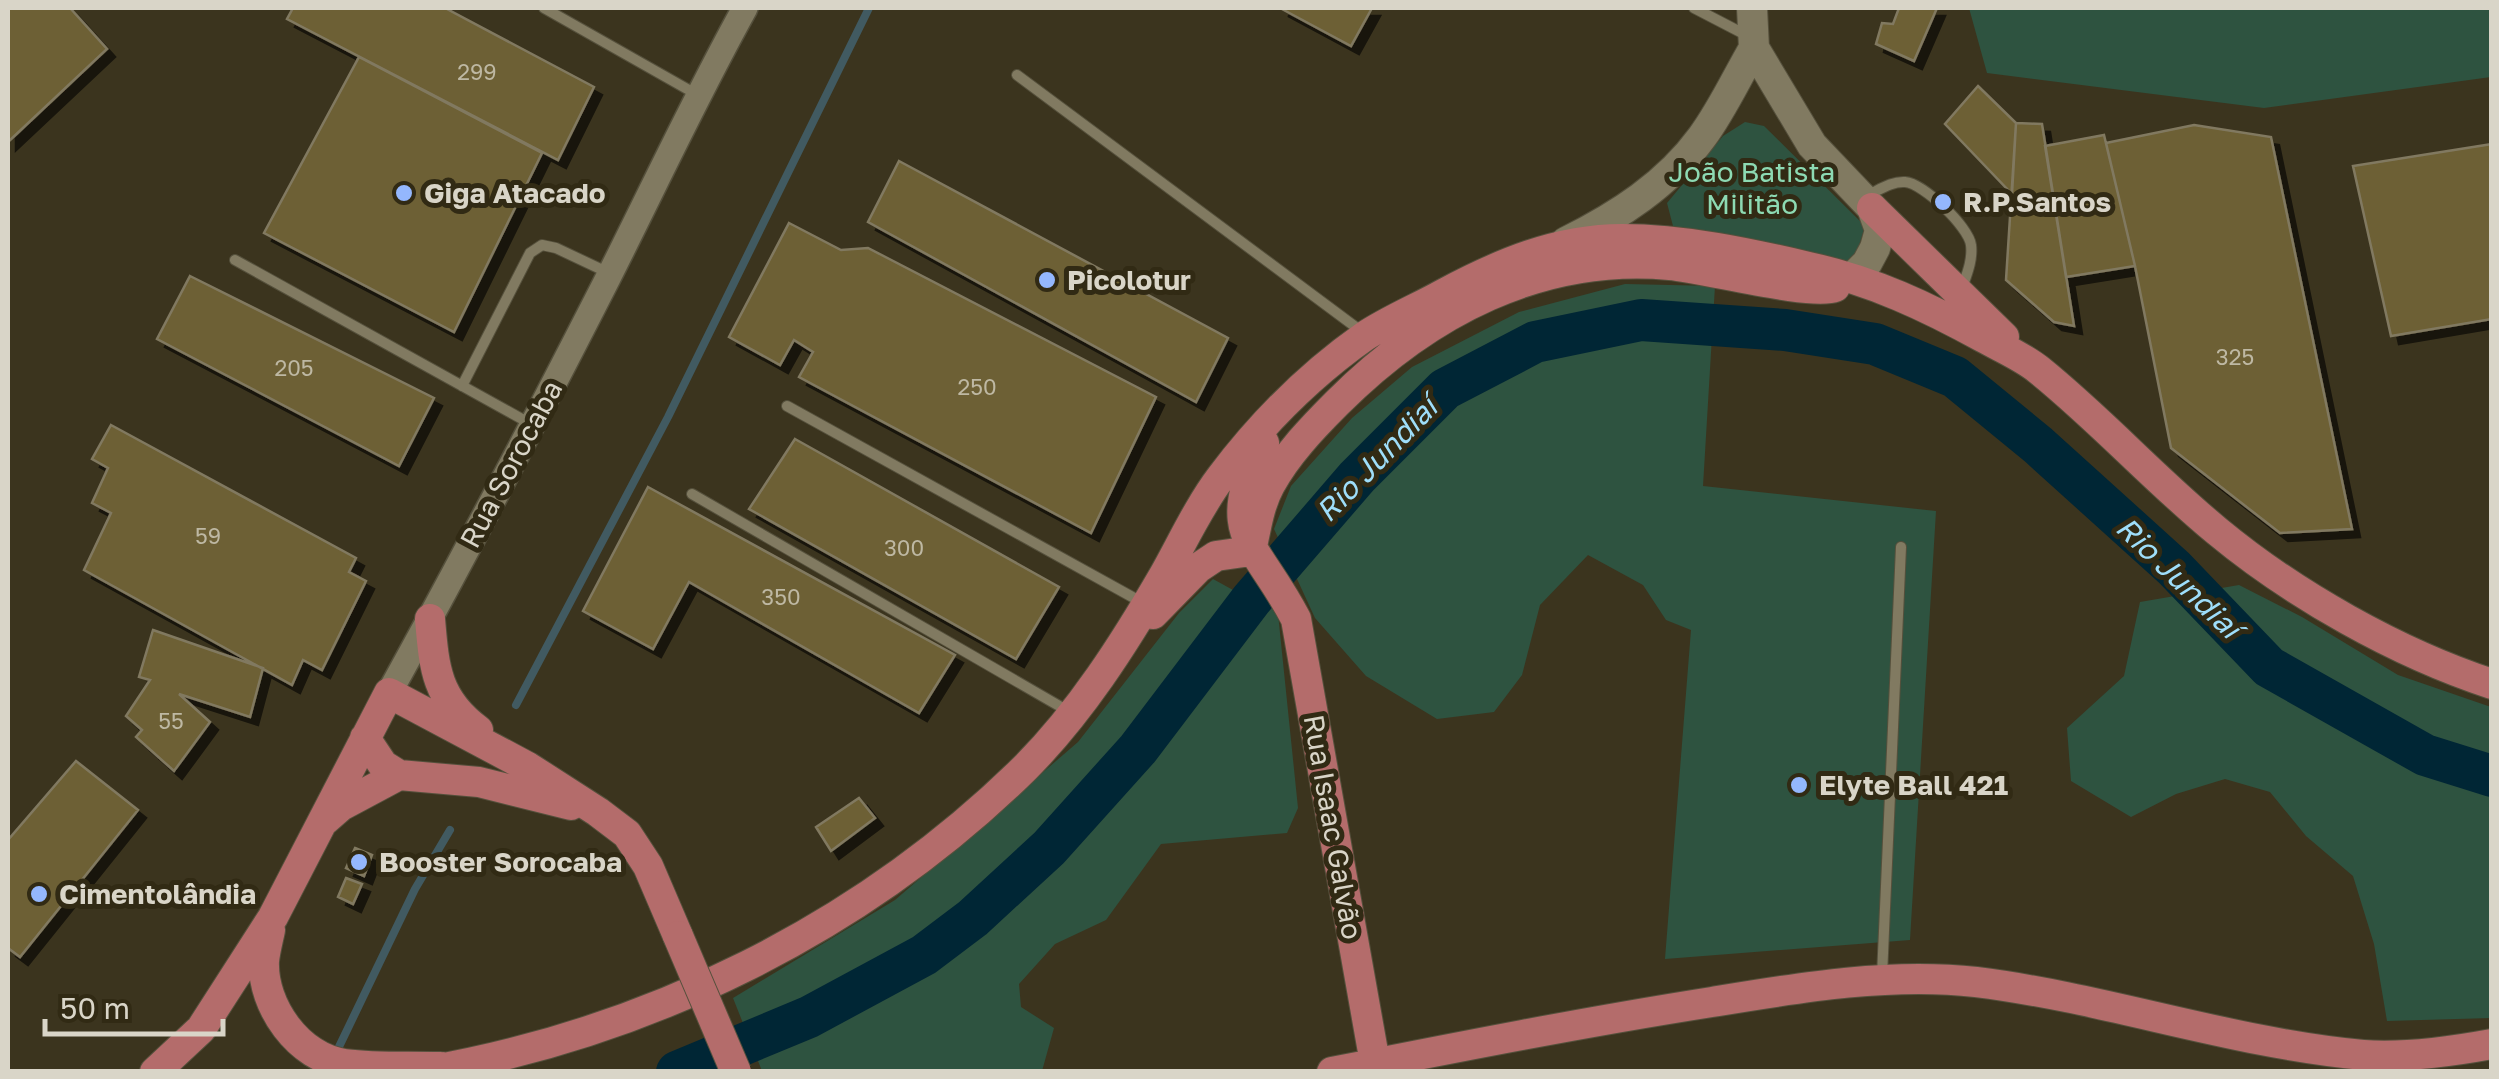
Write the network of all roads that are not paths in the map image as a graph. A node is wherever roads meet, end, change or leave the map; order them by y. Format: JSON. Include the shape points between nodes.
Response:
{"nodes":[{"id":1,"x":544,"y":8,"type":"edge"},
{"id":2,"x":745,"y":8,"type":"edge"},
{"id":3,"x":1694,"y":8,"type":"edge"},
{"id":4,"x":1752,"y":8,"type":"edge"},
{"id":5,"x":1753,"y":43,"type":"junction"},
{"id":6,"x":1017,"y":75,"type":"dead end"},
{"id":7,"x":696,"y":95,"type":"junction"},
{"id":8,"x":1867,"y":202,"type":"junction"},
{"id":9,"x":1560,"y":246,"type":"junction"},
{"id":10,"x":235,"y":260,"type":"dead end"},
{"id":11,"x":610,"y":274,"type":"junction"},
{"id":12,"x":1852,"y":278,"type":"junction"},
{"id":13,"x":1960,"y":294,"type":"junction"},
{"id":14,"x":1367,"y":335,"type":"junction"},
{"id":15,"x":2035,"y":366,"type":"junction"},
{"id":16,"x":462,"y":386,"type":"junction"},
{"id":17,"x":1282,"y":404,"type":"junction"},
{"id":18,"x":788,"y":406,"type":"dead end"},
{"id":19,"x":532,"y":425,"type":"junction"},
{"id":20,"x":692,"y":494,"type":"dead end"},
{"id":21,"x":1901,"y":547,"type":"dead end"},
{"id":22,"x":1256,"y":557,"type":"junction"},
{"id":23,"x":1146,"y":604,"type":"junction"},
{"id":24,"x":430,"y":620,"type":"junction"},
{"id":25,"x":1123,"y":644,"type":"junction"},
{"id":26,"x":2492,"y":684,"type":"edge"},
{"id":27,"x":389,"y":694,"type":"junction"},
{"id":28,"x":1073,"y":713,"type":"junction"},
{"id":29,"x":365,"y":738,"type":"junction"},
{"id":30,"x":528,"y":768,"type":"junction"},
{"id":31,"x":399,"y":775,"type":"junction"},
{"id":32,"x":598,"y":812,"type":"junction"},
{"id":33,"x":319,"y":825,"type":"junction"},
{"id":34,"x":273,"y":918,"type":"junction"},
{"id":35,"x":1882,"y":981,"type":"junction"},
{"id":36,"x":2492,"y":1044,"type":"edge"},
{"id":37,"x":1376,"y":1067,"type":"edge"},
{"id":38,"x":436,"y":1069,"type":"edge"},
{"id":39,"x":155,"y":1072,"type":"edge"},
{"id":40,"x":736,"y":1072,"type":"edge"},
{"id":41,"x":1332,"y":1072,"type":"edge"}],
"edges":[{"from":1,"to":7,"type":"lane"},
{"from":2,"to":7,"type":"street","name":"Rua Sorocaba"},
{"from":3,"to":5,"type":"lane"},
{"from":4,"to":5,"type":"main road"},
{"from":5,"to":8,"type":"main road","via":[[1812,145]]},
{"from":5,"to":9,"type":"main road","via":[[1702,138],[1648,194]]},
{"from":6,"to":14,"type":"lane"},
{"from":7,"to":11,"type":"street","name":"Rua Sorocaba"},
{"from":8,"to":12,"type":"main road","via":[[1880,230],[1867,263]]},
{"from":8,"to":13,"type":"main road"},
{"from":8,"to":13,"type":"lane","via":[[1898,181],[1912,183],[1968,230],[1970,264]]},
{"from":9,"to":12,"type":"main road","via":[[1619,238],[1676,242]]},
{"from":9,"to":14,"type":"main road","via":[[1495,266]]},
{"from":10,"to":16,"type":"lane"},
{"from":11,"to":16,"type":"lane","via":[[556,248],[542,245],[530,252]]},
{"from":11,"to":19,"type":"street","name":"Rua Sorocaba"},
{"from":12,"to":15,"type":"main road","via":[[1920,302]]},
{"from":12,"to":22,"type":"main road","via":[[1830,289],[1617,263],[1512,284],[1402,344],[1314,427],[1268,488]]},
{"from":13,"to":15,"type":"main road"},
{"from":14,"to":17,"type":"main road"},
{"from":15,"to":26,"type":"main road","via":[[2220,534],[2294,588]]},
{"from":16,"to":19,"type":"lane"},
{"from":17,"to":22,"type":"main road","via":[[1242,493],[1241,516]]},
{"from":17,"to":23,"type":"main road","via":[[1218,480]]},
{"from":18,"to":23,"type":"lane"},
{"from":19,"to":24,"type":"street","name":"Rua Sorocaba"},
{"from":20,"to":28,"type":"lane"},
{"from":21,"to":35,"type":"lane"},
{"from":22,"to":25,"type":"main road","via":[[1216,556]]},
{"from":22,"to":37,"type":"main road","name":"Rua Isaac Galvão","via":[[1296,618]]},
{"from":23,"to":25,"type":"main road"},
{"from":24,"to":27,"type":"street","name":"Rua Sorocaba"},
{"from":24,"to":30,"type":"main road","via":[[434,670],[446,694],[468,722]]},
{"from":25,"to":28,"type":"main road"},
{"from":27,"to":29,"type":"main road","name":"Rua Sorocaba"},
{"from":27,"to":30,"type":"main road"},
{"from":28,"to":38,"type":"main road","via":[[1028,765],[912,864],[730,977],[644,1014]]},
{"from":29,"to":31,"type":"main road"},
{"from":29,"to":33,"type":"main road","name":"Rua Sorocaba"},
{"from":30,"to":32,"type":"main road"},
{"from":31,"to":32,"type":"main road","via":[[478,782]]},
{"from":31,"to":33,"type":"main road"},
{"from":32,"to":40,"type":"main road","bridge":true,"via":[[626,834],[648,866]]},
{"from":33,"to":34,"type":"main road","name":"Rua Sorocaba"},
{"from":34,"to":38,"type":"main road","via":[[266,981],[278,1015],[302,1044],[344,1064]]},
{"from":34,"to":39,"type":"main road","via":[[201,1029]]},
{"from":35,"to":36,"type":"main road","via":[[1974,982],[2367,1055]]},
{"from":35,"to":37,"type":"main road","via":[[1657,1010]]},
{"from":37,"to":41,"type":"main road"}]}
